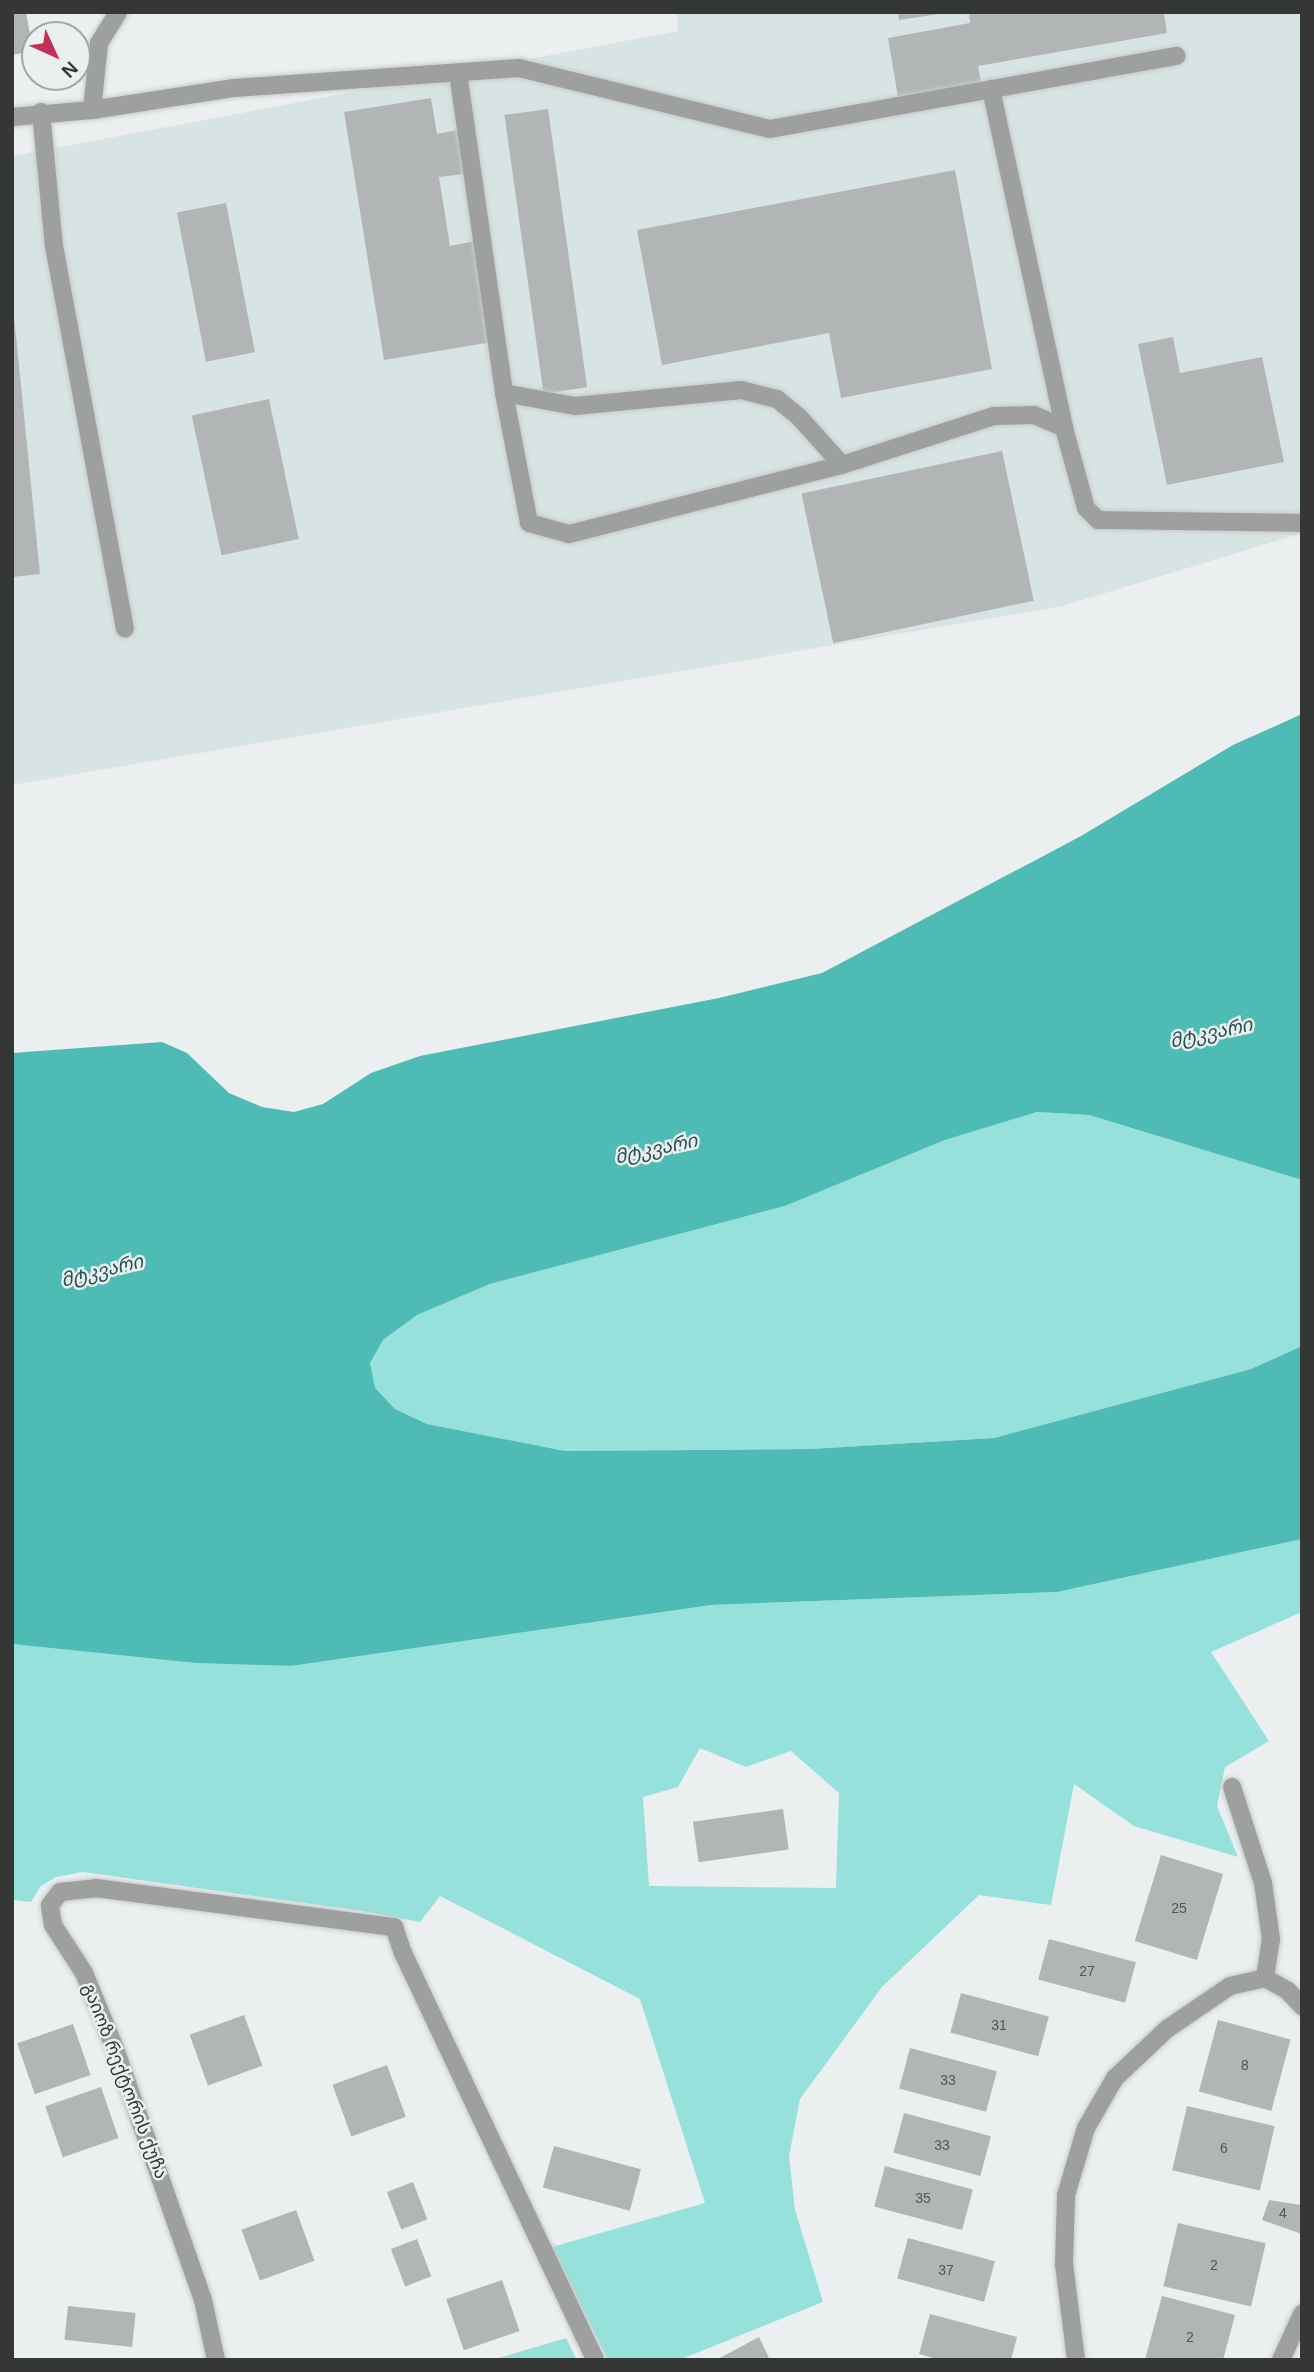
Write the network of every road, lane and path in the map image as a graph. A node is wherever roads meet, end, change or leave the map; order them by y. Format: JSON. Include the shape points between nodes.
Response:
{"nodes":[{"id":1,"x":118,"y":12,"type":"edge"},
{"id":2,"x":1177,"y":56,"type":"dead end"},
{"id":3,"x":458,"y":73,"type":"junction"},
{"id":4,"x":991,"y":89,"type":"junction"},
{"id":5,"x":92,"y":110,"type":"junction"},
{"id":6,"x":41,"y":113,"type":"junction"},
{"id":7,"x":12,"y":117,"type":"edge"},
{"id":8,"x":504,"y":393,"type":"junction"},
{"id":9,"x":1064,"y":428,"type":"junction"},
{"id":10,"x":842,"y":465,"type":"junction"},
{"id":11,"x":1302,"y":523,"type":"edge"},
{"id":12,"x":125,"y":628,"type":"dead end"},
{"id":13,"x":1232,"y":1787,"type":"dead end"},
{"id":14,"x":1265,"y":1978,"type":"junction"},
{"id":15,"x":1302,"y":2006,"type":"edge"},
{"id":16,"x":1302,"y":2314,"type":"edge"},
{"id":17,"x":216,"y":2360,"type":"edge"},
{"id":18,"x":595,"y":2360,"type":"edge"},
{"id":19,"x":1076,"y":2360,"type":"edge"},
{"id":20,"x":1281,"y":2360,"type":"edge"}],
"edges":[{"from":1,"to":5,"type":"street","via":[[99,43]]},
{"from":2,"to":4,"type":"street"},
{"from":3,"to":4,"type":"street","via":[[519,68],[770,129]]},
{"from":3,"to":5,"type":"street","via":[[234,88]]},
{"from":3,"to":8,"type":"street"},
{"from":4,"to":9,"type":"street"},
{"from":5,"to":6,"type":"street"},
{"from":6,"to":7,"type":"street"},
{"from":6,"to":12,"type":"street","via":[[54,246]]},
{"from":8,"to":10,"type":"street","via":[[575,406],[741,390],[777,399]]},
{"from":8,"to":10,"type":"street","via":[[529,523],[569,534]]},
{"from":9,"to":10,"type":"street","via":[[1034,415],[994,416]]},
{"from":9,"to":11,"type":"street","via":[[1086,508],[1098,520]]},
{"from":13,"to":14,"type":"street","via":[[1263,1883],[1271,1939]]},
{"from":14,"to":15,"type":"street","via":[[1288,1991]]},
{"from":14,"to":19,"type":"street","via":[[1230,1986],[1167,2029],[1115,2078],[1086,2128],[1066,2195],[1064,2264]]},
{"from":16,"to":20,"type":"street"},
{"from":17,"to":18,"type":"street","name":"გაიოზ რექტორის ქუჩა","via":[[203,2300],[116,2051],[84,1973],[53,1925],[50,1905],[60,1892],[96,1888],[394,1927]]}]}
